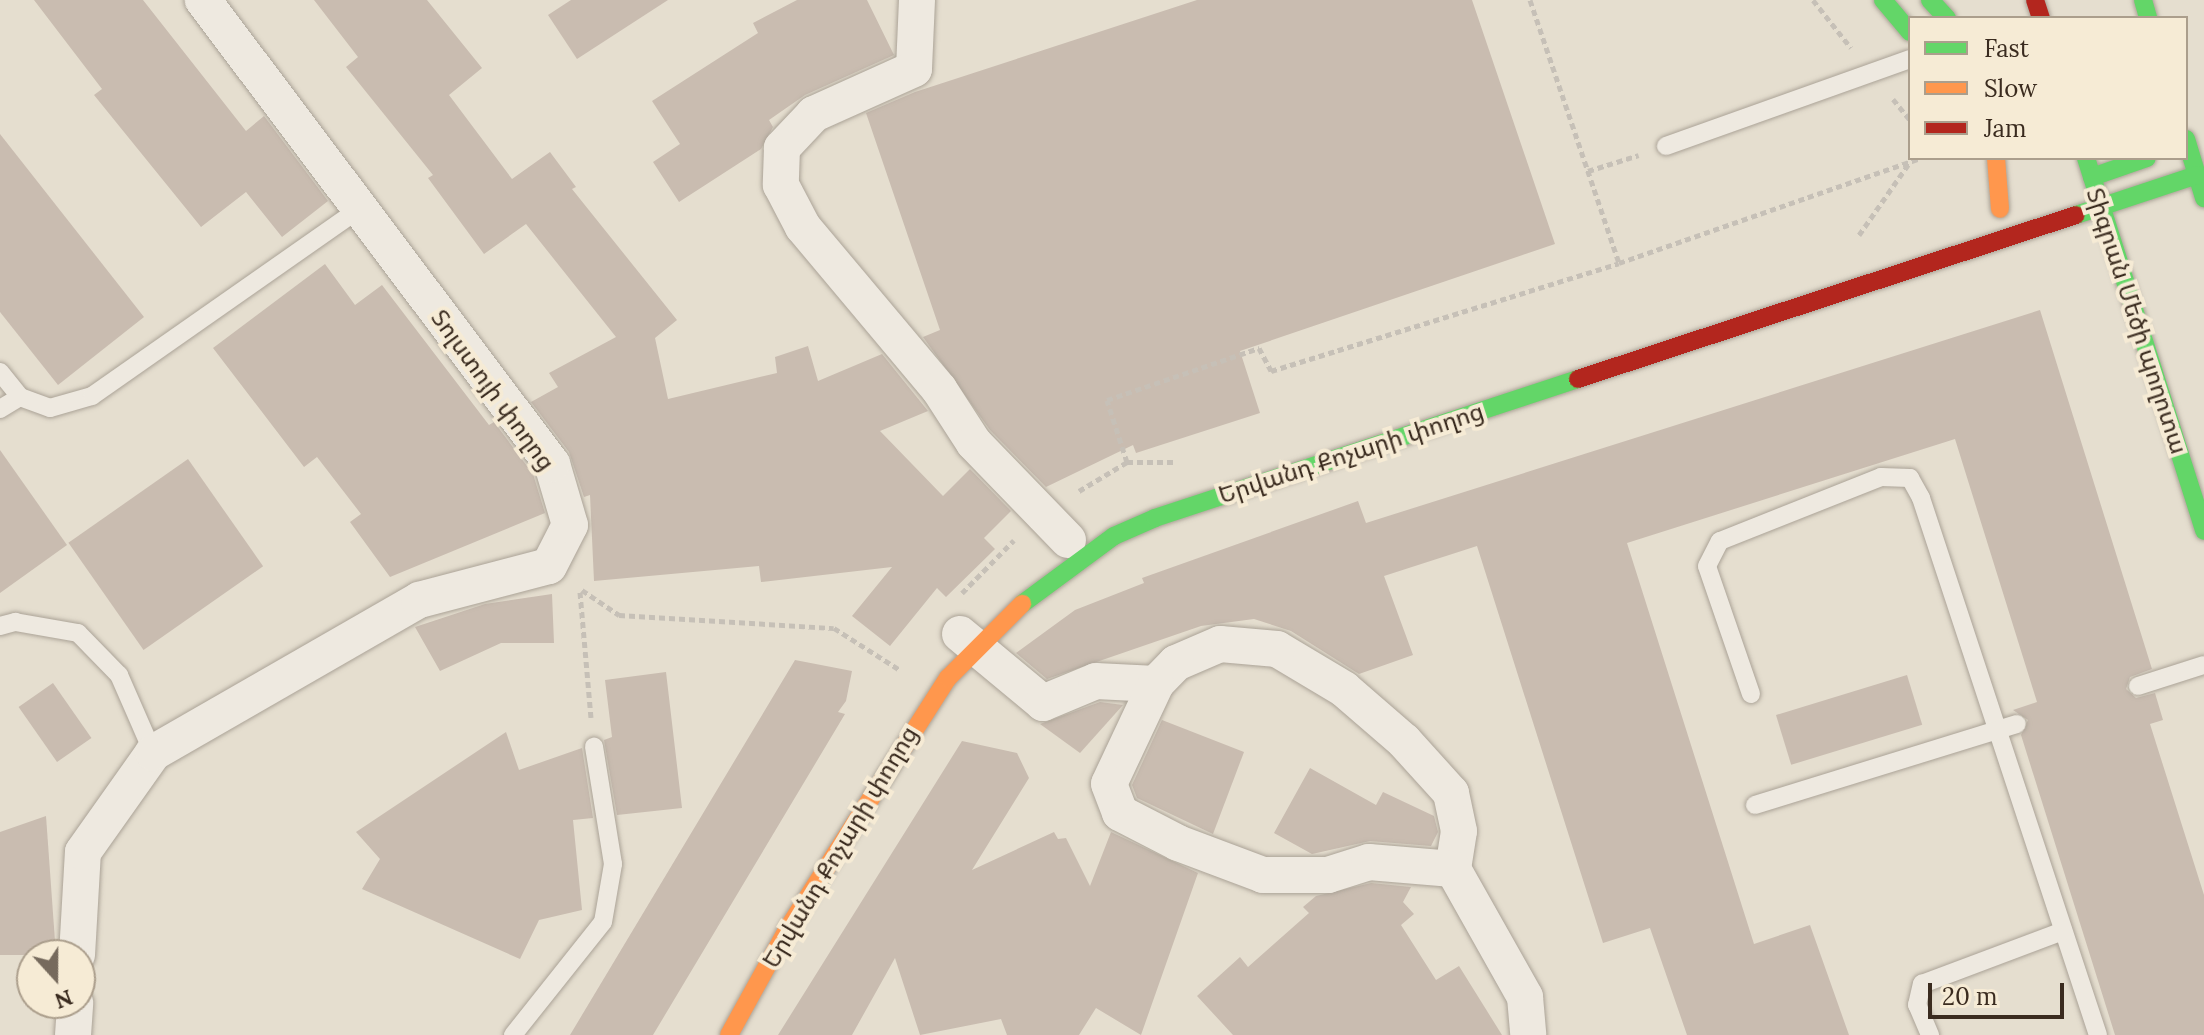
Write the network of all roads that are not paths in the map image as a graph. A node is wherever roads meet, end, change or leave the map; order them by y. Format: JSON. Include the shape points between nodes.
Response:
{"nodes":[{"id":1,"x":203,"y":0,"type":"edge"},
{"id":2,"x":917,"y":0,"type":"edge"},
{"id":3,"x":1883,"y":0,"type":"edge"},
{"id":4,"x":1930,"y":0,"type":"edge"},
{"id":5,"x":1945,"y":16,"type":"edge"},
{"id":6,"x":1908,"y":30,"type":"edge"},
{"id":7,"x":1908,"y":60,"type":"edge"},
{"id":8,"x":1666,"y":146,"type":"road end"},
{"id":9,"x":2188,"y":148,"type":"edge"},
{"id":10,"x":1996,"y":160,"type":"edge"},
{"id":11,"x":2075,"y":160,"type":"edge"},
{"id":12,"x":2086,"y":160,"type":"edge"},
{"id":13,"x":2141,"y":160,"type":"edge"},
{"id":14,"x":2197,"y":175,"type":"junction"},
{"id":15,"x":2085,"y":180,"type":"junction"},
{"id":16,"x":2204,"y":198,"type":"edge"},
{"id":17,"x":2026,"y":200,"type":"dead end"},
{"id":18,"x":2100,"y":206,"type":"junction"},
{"id":19,"x":359,"y":209,"type":"junction"},
{"id":20,"x":2000,"y":209,"type":"junction"},
{"id":21,"x":1977,"y":216,"type":"dead end"},
{"id":22,"x":0,"y":372,"type":"edge"},
{"id":23,"x":20,"y":397,"type":"junction"},
{"id":24,"x":0,"y":409,"type":"edge"},
{"id":25,"x":1087,"y":530,"type":"dead end"},
{"id":26,"x":2204,"y":531,"type":"edge"},
{"id":27,"x":0,"y":626,"type":"edge"},
{"id":28,"x":969,"y":635,"type":"junction"},
{"id":29,"x":2204,"y":665,"type":"edge"},
{"id":30,"x":920,"y":682,"type":"road end"},
{"id":31,"x":1156,"y":684,"type":"junction"},
{"id":32,"x":2138,"y":686,"type":"dead end"},
{"id":33,"x":1751,"y":694,"type":"dead end"},
{"id":34,"x":2017,"y":724,"type":"dead end"},
{"id":35,"x":1997,"y":730,"type":"junction"},
{"id":36,"x":594,"y":747,"type":"road end"},
{"id":37,"x":153,"y":753,"type":"junction"},
{"id":38,"x":1755,"y":805,"type":"dead end"},
{"id":39,"x":819,"y":842,"type":"dead end"},
{"id":40,"x":1453,"y":869,"type":"junction"},
{"id":41,"x":2063,"y":931,"type":"junction"},
{"id":42,"x":78,"y":939,"type":"edge"},
{"id":43,"x":513,"y":1035,"type":"edge"},
{"id":44,"x":711,"y":1035,"type":"edge"},
{"id":45,"x":729,"y":1035,"type":"edge"},
{"id":46,"x":1528,"y":1035,"type":"edge"},
{"id":47,"x":1930,"y":1035,"type":"edge"},
{"id":48,"x":2098,"y":1035,"type":"edge"}],
"edges":[{"from":1,"to":19,"type":"street","name":"Տոլստոյի փողոց"},
{"from":2,"to":25,"type":"street","via":[[914,69],[814,114],[782,148],[781,185],[803,227],[939,389],[974,443]]},
{"from":3,"to":6,"type":"street"},
{"from":4,"to":5,"type":"street"},
{"from":7,"to":8,"type":"lane"},
{"from":9,"to":14,"type":"street"},
{"from":10,"to":20,"type":"street"},
{"from":11,"to":15,"type":"street"},
{"from":12,"to":15,"type":"street","name":"Տիգրան Մեծի պողոտա"},
{"from":13,"to":15,"type":"street"},
{"from":14,"to":16,"type":"street"},
{"from":14,"to":18,"type":"street","name":"Երվանդ Քոչարի փողոց"},
{"from":15,"to":18,"type":"street","name":"Տիգրան Մեծի պողոտա"},
{"from":17,"to":20,"type":"street"},
{"from":18,"to":26,"type":"street","name":"Տիգրան Մեծի պողոտա"},
{"from":18,"to":28,"type":"street","name":"Երվանդ Քոչարի փողոց","via":[[1155,518],[1114,536]]},
{"from":19,"to":23,"type":"lane","via":[[92,396],[50,408]]},
{"from":19,"to":37,"type":"street","name":"Տոլստոյի փողոց","via":[[552,464],[570,525],[549,566],[419,600]]},
{"from":20,"to":21,"type":"street"},
{"from":22,"to":23,"type":"lane"},
{"from":23,"to":24,"type":"lane"},
{"from":27,"to":37,"type":"lane","via":[[15,622],[78,633],[119,675]]},
{"from":28,"to":30,"type":"street","name":"Երվանդ Քոչարի փողոց"},
{"from":28,"to":31,"type":"street","via":[[1043,703],[1096,681]]},
{"from":28,"to":45,"type":"street","name":"Երվանդ Քոչարի փողոց","via":[[788,928]]},
{"from":29,"to":32,"type":"lane"},
{"from":31,"to":40,"type":"street","via":[[1176,663],[1220,644],[1277,649],[1344,689],[1404,741],[1451,793],[1459,831]]},
{"from":31,"to":40,"type":"street","via":[[1109,784],[1120,813],[1178,843],[1263,875],[1328,875],[1369,862]]},
{"from":33,"to":35,"type":"lane","via":[[1707,566],[1720,541],[1881,477],[1910,478]]},
{"from":34,"to":35,"type":"lane"},
{"from":35,"to":38,"type":"lane"},
{"from":35,"to":41,"type":"lane"},
{"from":36,"to":43,"type":"lane","via":[[613,864],[603,922]]},
{"from":37,"to":42,"type":"street","name":"Տոլստոյի փողոց","via":[[83,852]]},
{"from":39,"to":44,"type":"street","name":"Երվանդ Քոչարի փողոց"},
{"from":40,"to":46,"type":"street","via":[[1525,997]]},
{"from":41,"to":47,"type":"lane","via":[[1922,984],[1917,1005]]},
{"from":41,"to":48,"type":"lane"}]}
